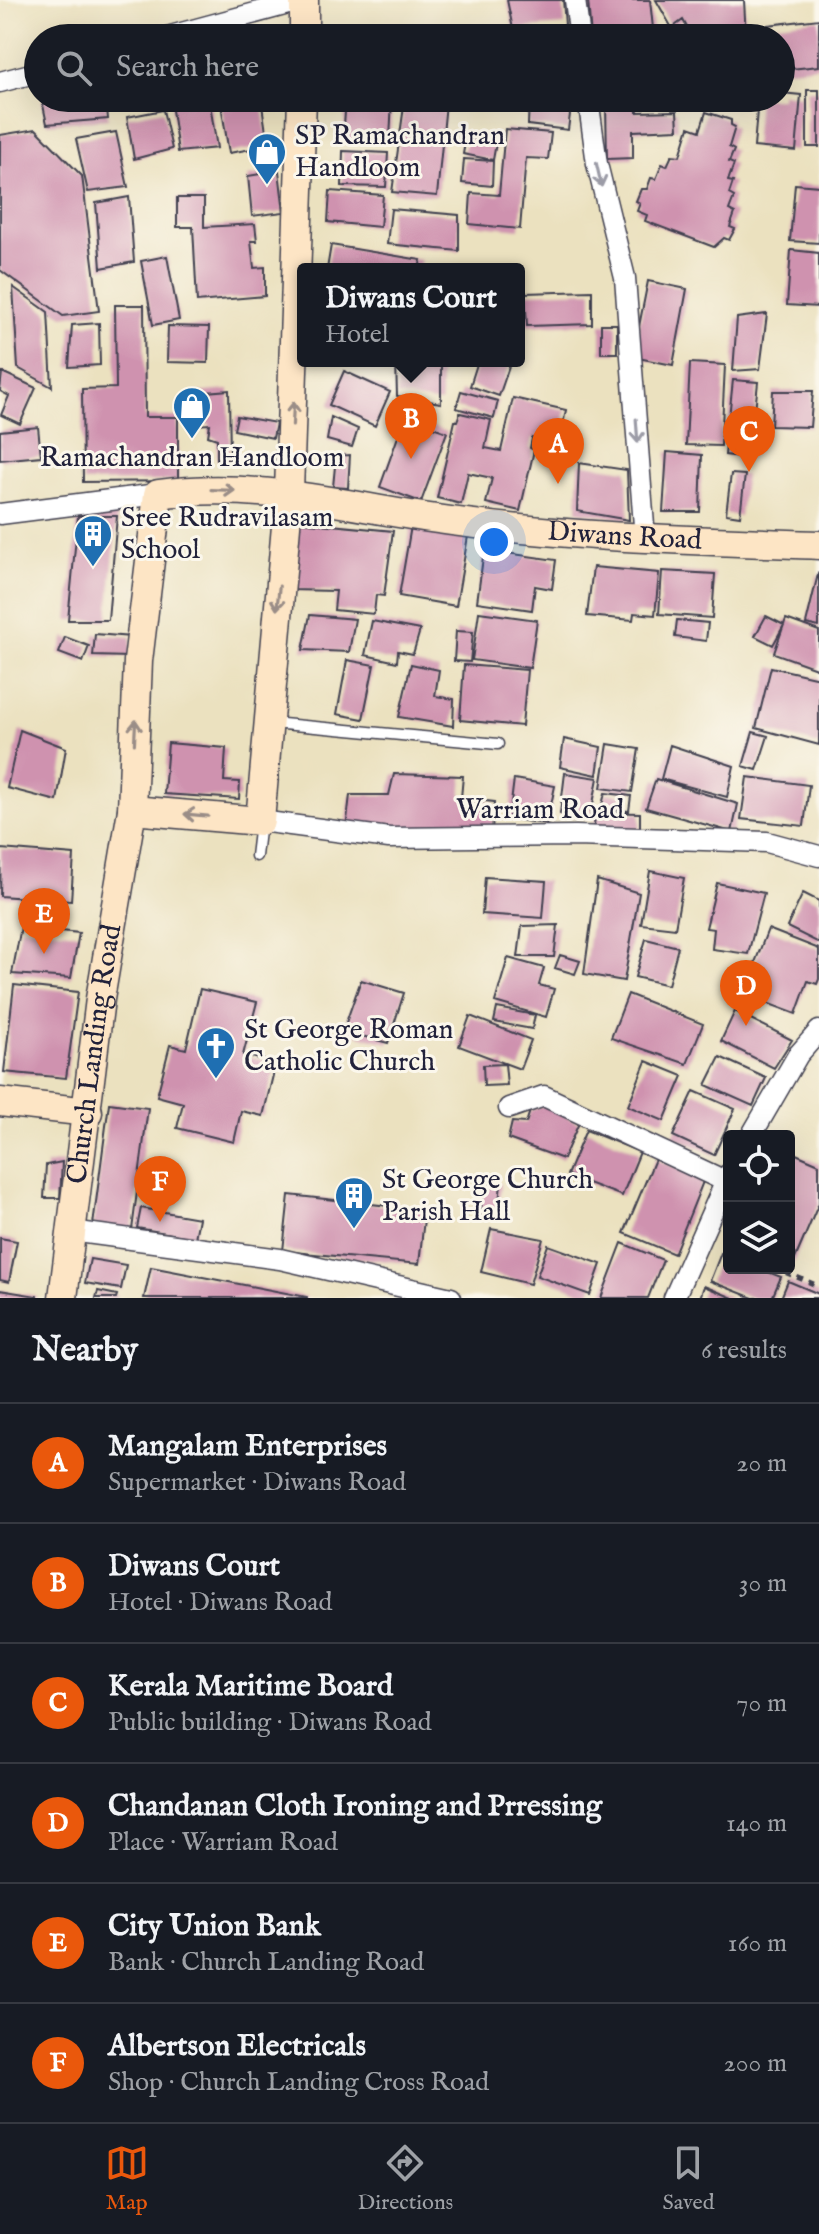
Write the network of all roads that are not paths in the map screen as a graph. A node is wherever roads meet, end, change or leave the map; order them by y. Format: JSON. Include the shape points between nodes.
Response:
{"nodes":[{"id":1,"x":304,"y":0,"type":"edge"},
{"id":2,"x":575,"y":0,"type":"edge"},
{"id":3,"x":215,"y":24,"type":"edge"},
{"id":4,"x":304,"y":24,"type":"edge"},
{"id":5,"x":578,"y":24,"type":"edge"},
{"id":6,"x":24,"y":76,"type":"edge"},
{"id":7,"x":0,"y":82,"type":"edge"},
{"id":8,"x":302,"y":112,"type":"edge"},
{"id":9,"x":590,"y":112,"type":"edge"},
{"id":10,"x":289,"y":492,"type":"junction"},
{"id":11,"x":158,"y":494,"type":"junction"},
{"id":12,"x":0,"y":514,"type":"edge"},
{"id":13,"x":645,"y":539,"type":"junction"},
{"id":14,"x":819,"y":545,"type":"edge"},
{"id":15,"x":266,"y":722,"type":"junction"},
{"id":16,"x":498,"y":744,"type":"dead end"},
{"id":17,"x":132,"y":810,"type":"junction"},
{"id":18,"x":260,"y":821,"type":"junction"},
{"id":19,"x":256,"y":856,"type":"dead end"},
{"id":20,"x":819,"y":856,"type":"edge"},
{"id":21,"x":819,"y":1031,"type":"edge"},
{"id":22,"x":0,"y":1102,"type":"edge"},
{"id":23,"x":509,"y":1108,"type":"dead end"},
{"id":24,"x":88,"y":1112,"type":"junction"},
{"id":25,"x":754,"y":1130,"type":"edge"},
{"id":26,"x":723,"y":1176,"type":"edge"},
{"id":27,"x":723,"y":1187,"type":"edge"},
{"id":28,"x":71,"y":1231,"type":"junction"},
{"id":29,"x":63,"y":1298,"type":"edge"},
{"id":30,"x":451,"y":1298,"type":"edge"},
{"id":31,"x":674,"y":1298,"type":"edge"}],
"edges":[{"from":1,"to":3,"type":"street"},
{"from":1,"to":4,"type":"street"},
{"from":2,"to":5,"type":"street"},
{"from":6,"to":7,"type":"street"},
{"from":10,"to":8,"type":"street","one_way":true},
{"from":9,"to":13,"type":"street","one_way":true,"via":[[625,278]]},
{"from":11,"to":10,"type":"street","one_way":true,"via":[[197,489]]},
{"from":10,"to":13,"type":"street","name":"Diwans Road","via":[[431,518]]},
{"from":10,"to":15,"type":"street","one_way":true},
{"from":11,"to":12,"type":"street"},
{"from":17,"to":11,"type":"street","name":"Church Landing Road","one_way":true,"via":[[138,661]]},
{"from":13,"to":14,"type":"street","name":"Diwans Road"},
{"from":15,"to":16,"type":"lane"},
{"from":15,"to":18,"type":"street"},
{"from":18,"to":17,"type":"street","one_way":true},
{"from":17,"to":24,"type":"street","name":"Church Landing Road","via":[[100,999]]},
{"from":18,"to":19,"type":"lane"},
{"from":18,"to":20,"type":"street","name":"Warriam Road","via":[[389,838],[767,842]]},
{"from":21,"to":25,"type":"street","via":[[798,1055]]},
{"from":22,"to":24,"type":"street"},
{"from":23,"to":26,"type":"street","via":[[544,1096]]},
{"from":24,"to":28,"type":"street","name":"Church Landing Road"},
{"from":27,"to":31,"type":"street"},
{"from":28,"to":29,"type":"street","name":"Church Landing Road"},
{"from":28,"to":30,"type":"street","via":[[280,1259]]}]}
